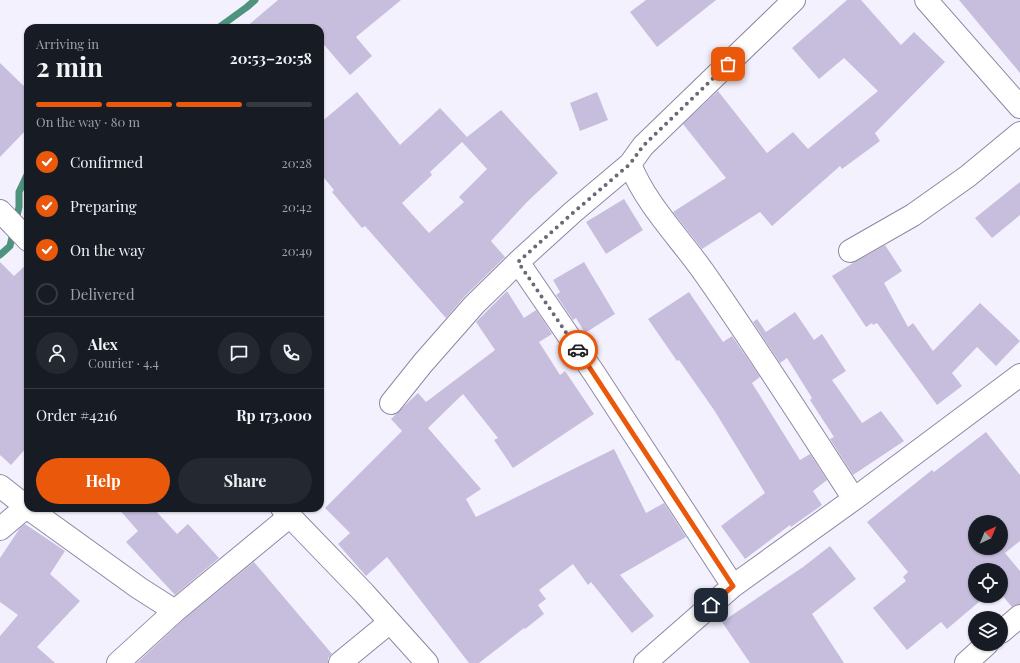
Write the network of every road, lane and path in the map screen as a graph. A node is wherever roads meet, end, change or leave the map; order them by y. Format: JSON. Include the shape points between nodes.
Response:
{"nodes":[{"id":1,"x":794,"y":0,"type":"edge"},
{"id":2,"x":934,"y":2,"type":"edge"},
{"id":3,"x":1020,"y":107,"type":"edge"},
{"id":4,"x":1020,"y":133,"type":"edge"},
{"id":5,"x":630,"y":164,"type":"junction"},
{"id":6,"x":1,"y":212,"type":"edge"},
{"id":7,"x":24,"y":235,"type":"edge"},
{"id":8,"x":850,"y":251,"type":"dead end"},
{"id":9,"x":518,"y":262,"type":"junction"},
{"id":10,"x":1020,"y":375,"type":"edge"},
{"id":11,"x":391,"y":403,"type":"dead end"},
{"id":12,"x":0,"y":486,"type":"edge"},
{"id":13,"x":854,"y":499,"type":"junction"},
{"id":14,"x":24,"y":506,"type":"edge"},
{"id":15,"x":24,"y":510,"type":"edge"},
{"id":16,"x":33,"y":512,"type":"edge"},
{"id":17,"x":286,"y":512,"type":"edge"},
{"id":18,"x":0,"y":529,"type":"edge"},
{"id":19,"x":733,"y":586,"type":"junction"},
{"id":20,"x":175,"y":611,"type":"junction"},
{"id":21,"x":1020,"y":616,"type":"edge"},
{"id":22,"x":390,"y":622,"type":"junction"},
{"id":23,"x":1008,"y":626,"type":"edge"},
{"id":24,"x":979,"y":651,"type":"edge"},
{"id":25,"x":118,"y":663,"type":"edge"},
{"id":26,"x":340,"y":663,"type":"edge"},
{"id":27,"x":427,"y":663,"type":"edge"},
{"id":28,"x":645,"y":663,"type":"edge"},
{"id":29,"x":966,"y":663,"type":"edge"}],
"edges":[{"from":1,"to":5,"type":"street","via":[[643,146]]},
{"from":2,"to":3,"type":"street"},
{"from":4,"to":8,"type":"street","via":[[968,176],[913,215]]},
{"from":5,"to":9,"type":"street"},
{"from":5,"to":13,"type":"street","via":[[644,192],[705,273]]},
{"from":6,"to":7,"type":"street"},
{"from":9,"to":11,"type":"street","via":[[474,305]]},
{"from":9,"to":19,"type":"street"},
{"from":10,"to":13,"type":"street"},
{"from":12,"to":14,"type":"street"},
{"from":13,"to":19,"type":"street"},
{"from":15,"to":18,"type":"street"},
{"from":16,"to":20,"type":"street"},
{"from":17,"to":20,"type":"street"},
{"from":17,"to":22,"type":"street"},
{"from":19,"to":28,"type":"street"},
{"from":20,"to":25,"type":"street"},
{"from":21,"to":23,"type":"street"},
{"from":22,"to":26,"type":"street"},
{"from":22,"to":27,"type":"street"},
{"from":24,"to":29,"type":"street"}]}
